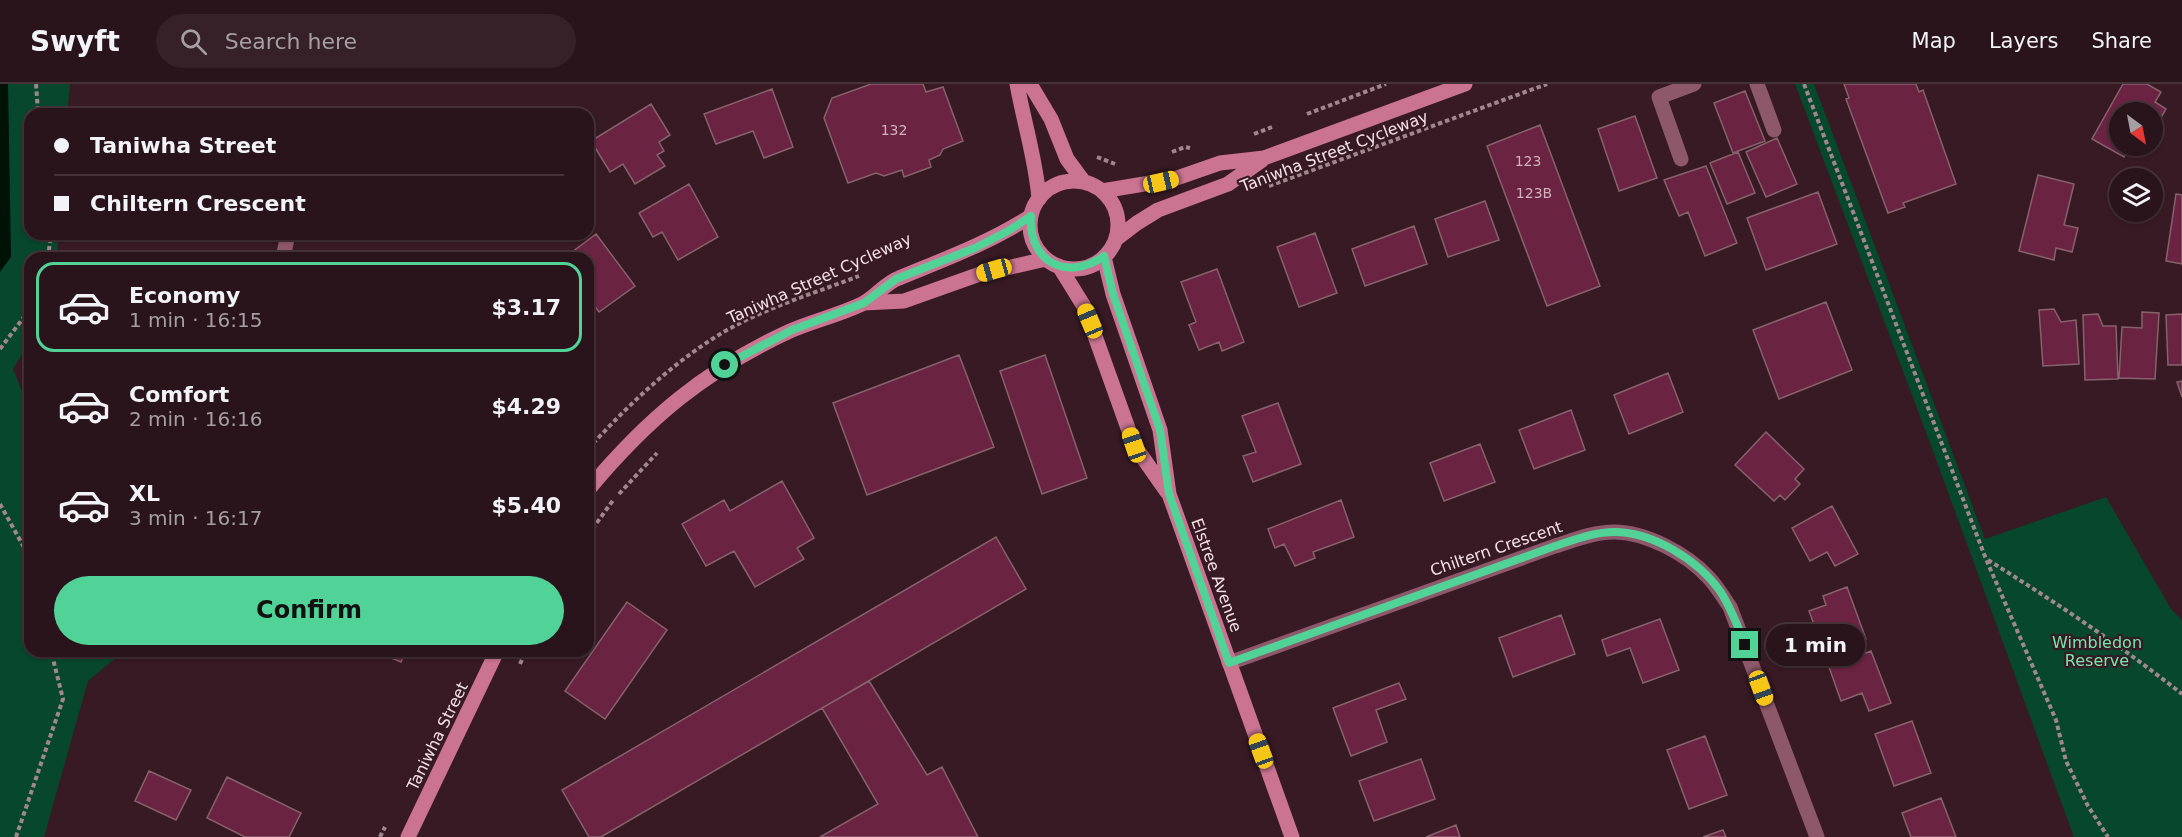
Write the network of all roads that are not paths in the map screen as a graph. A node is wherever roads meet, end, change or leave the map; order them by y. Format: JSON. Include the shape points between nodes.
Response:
{"nodes":[{"id":1,"x":1017,"y":84,"type":"edge"},
{"id":2,"x":1030,"y":84,"type":"edge"},
{"id":3,"x":1465,"y":84,"type":"edge"},
{"id":4,"x":1695,"y":84,"type":"edge"},
{"id":5,"x":1757,"y":84,"type":"edge"},
{"id":6,"x":1774,"y":130,"type":"dead end"},
{"id":7,"x":1264,"y":158,"type":"junction"},
{"id":8,"x":1681,"y":159,"type":"dead end"},
{"id":9,"x":1084,"y":182,"type":"junction"},
{"id":10,"x":1102,"y":191,"type":"junction"},
{"id":11,"x":1039,"y":199,"type":"junction"},
{"id":12,"x":1031,"y":216,"type":"junction"},
{"id":13,"x":1116,"y":239,"type":"junction"},
{"id":14,"x":1104,"y":256,"type":"junction"},
{"id":15,"x":1053,"y":262,"type":"junction"},
{"id":16,"x":864,"y":303,"type":"junction"},
{"id":17,"x":594,"y":483,"type":"edge"},
{"id":18,"x":1169,"y":494,"type":"junction"},
{"id":19,"x":494,"y":657,"type":"edge"},
{"id":20,"x":1229,"y":663,"type":"junction"},
{"id":21,"x":408,"y":837,"type":"edge"},
{"id":22,"x":1292,"y":837,"type":"edge"},
{"id":23,"x":1817,"y":837,"type":"edge"}],
"edges":[{"from":1,"to":11,"type":"main road"},
{"from":2,"to":9,"type":"main road","via":[[1051,119],[1067,159]]},
{"from":3,"to":7,"type":"main road"},
{"from":4,"to":8,"type":"street","via":[[1659,97]]},
{"from":5,"to":6,"type":"street"},
{"from":7,"to":10,"type":"main road","via":[[1220,163],[1174,179]]},
{"from":7,"to":13,"type":"main road","via":[[1228,184],[1158,210]]},
{"from":9,"to":10,"type":"main road"},
{"from":9,"to":11,"type":"main road","via":[[1059,184]]},
{"from":10,"to":13,"type":"main road","via":[[1116,213]]},
{"from":11,"to":12,"type":"main road"},
{"from":12,"to":15,"type":"main road","via":[[1032,240]]},
{"from":12,"to":16,"type":"main road","via":[[975,248],[896,279]]},
{"from":13,"to":14,"type":"main road"},
{"from":14,"to":15,"type":"main road","via":[[1071,269]]},
{"from":14,"to":18,"type":"main road","name":"Elstree Avenue","via":[[1113,294],[1160,430]]},
{"from":15,"to":16,"type":"main road","via":[[980,274],[904,302]]},
{"from":15,"to":18,"type":"main road","name":"Elstree Avenue","via":[[1074,288],[1088,316],[1134,445]]},
{"from":16,"to":17,"type":"main road","via":[[783,334],[725,365],[637,434]]},
{"from":18,"to":20,"type":"main road","name":"Elstree Avenue"},
{"from":19,"to":21,"type":"main road","name":"Taniwha Street"},
{"from":20,"to":22,"type":"main road","name":"Elstree Avenue"},
{"from":20,"to":23,"type":"street","name":"Chiltern Crescent","via":[[1588,536],[1614,532],[1650,539],[1702,571],[1730,607]]}]}
